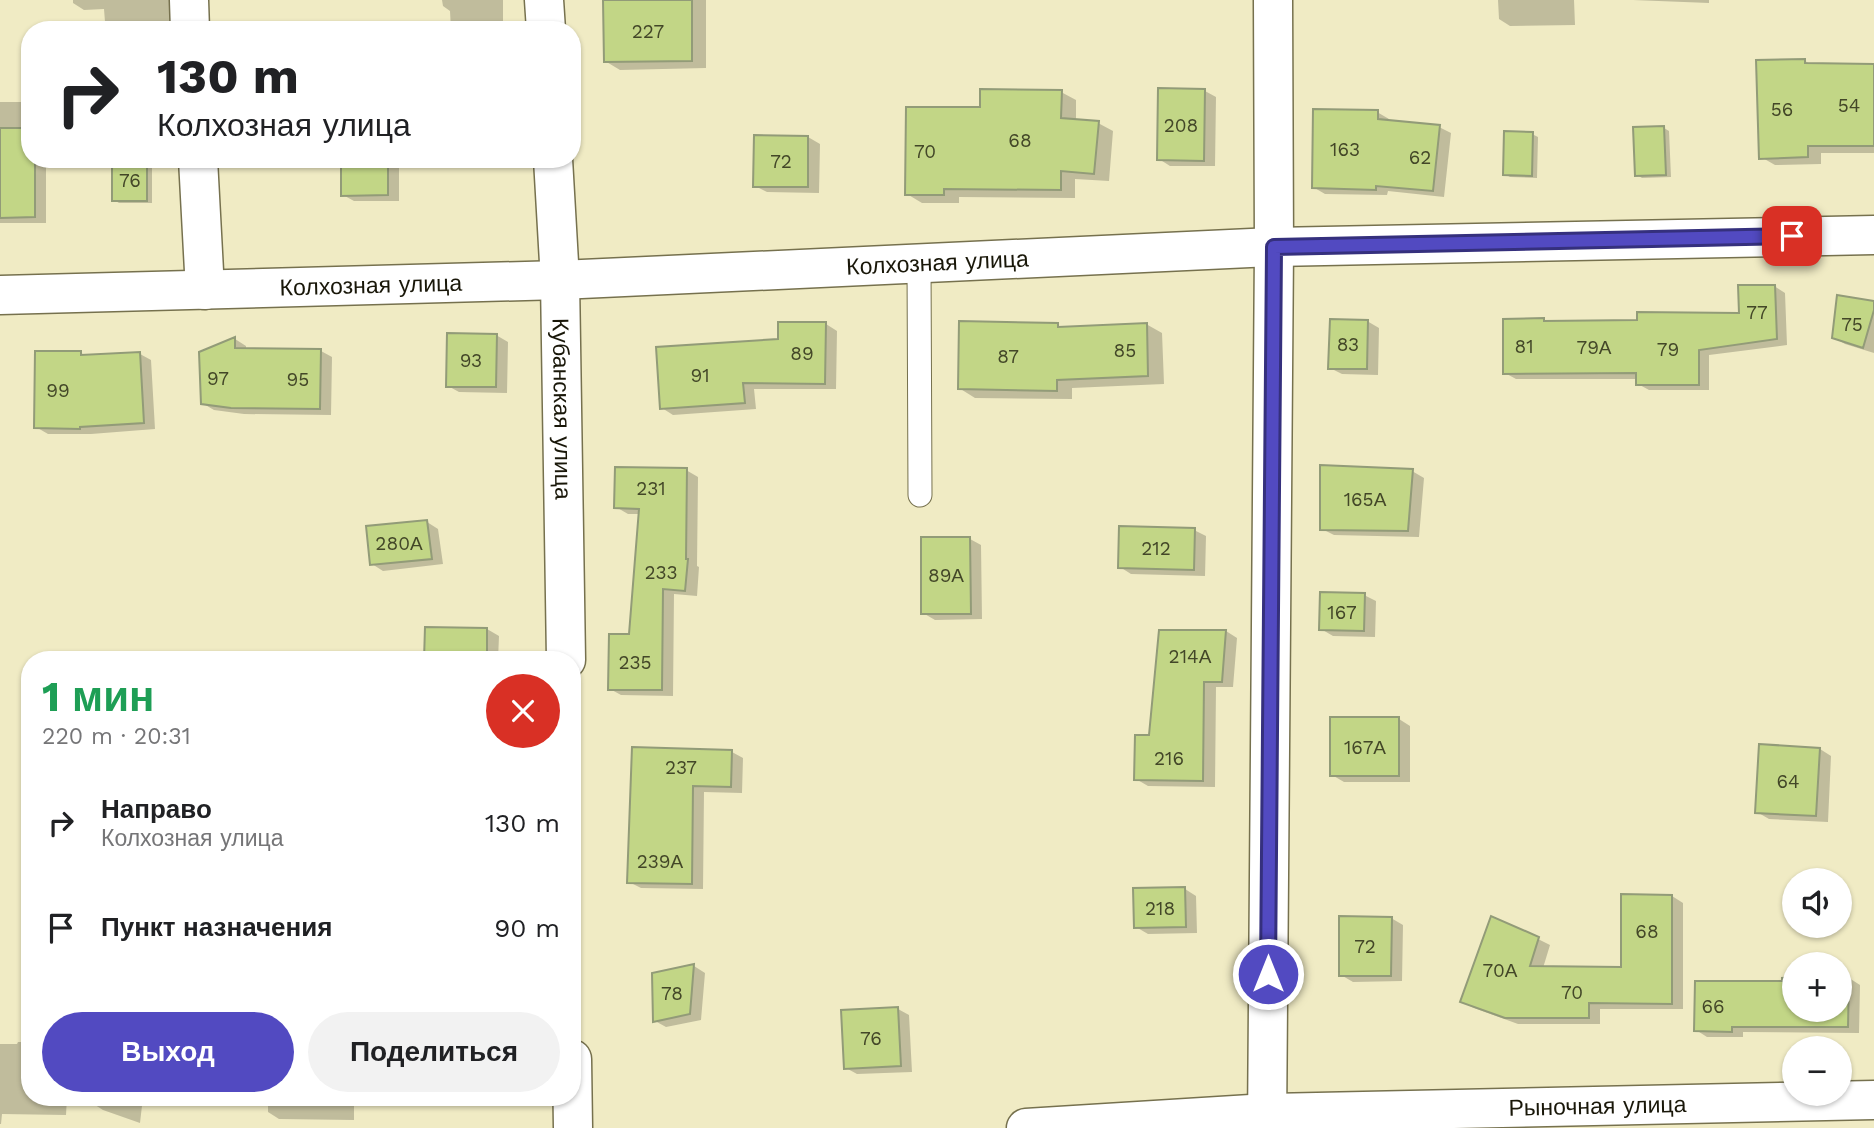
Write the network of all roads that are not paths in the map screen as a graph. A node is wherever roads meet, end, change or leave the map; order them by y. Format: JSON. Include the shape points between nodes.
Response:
{"nodes":[{"id":1,"x":189,"y":0,"type":"edge"},
{"id":2,"x":544,"y":0,"type":"edge"},
{"id":3,"x":1273,"y":0,"type":"edge"},
{"id":4,"x":190,"y":21,"type":"edge"},
{"id":5,"x":545,"y":21,"type":"edge"},
{"id":6,"x":198,"y":168,"type":"edge"},
{"id":7,"x":554,"y":168,"type":"edge"},
{"id":8,"x":1874,"y":235,"type":"edge"},
{"id":9,"x":1274,"y":247,"type":"junction"},
{"id":10,"x":919,"y":263,"type":"junction"},
{"id":11,"x":560,"y":280,"type":"junction"},
{"id":12,"x":205,"y":290,"type":"junction"},
{"id":13,"x":0,"y":295,"type":"edge"},
{"id":14,"x":920,"y":495,"type":"dead end"},
{"id":15,"x":566,"y":651,"type":"edge"},
{"id":16,"x":1874,"y":1100,"type":"edge"},
{"id":17,"x":573,"y":1106,"type":"edge"},
{"id":18,"x":1267,"y":1121,"type":"edge"},
{"id":19,"x":573,"y":1128,"type":"edge"},
{"id":20,"x":1027,"y":1128,"type":"edge"}],
"edges":[{"from":1,"to":4,"type":"street"},
{"from":2,"to":5,"type":"street"},
{"from":3,"to":9,"type":"street"},
{"from":6,"to":12,"type":"street"},
{"from":7,"to":11,"type":"street","name":"Кубанская улица"},
{"from":8,"to":9,"type":"street","name":"Колхозная улица"},
{"from":9,"to":10,"type":"street","name":"Колхозная улица"},
{"from":9,"to":18,"type":"street"},
{"from":10,"to":11,"type":"street","name":"Колхозная улица"},
{"from":10,"to":14,"type":"lane"},
{"from":11,"to":12,"type":"street","name":"Колхозная улица"},
{"from":11,"to":15,"type":"street","name":"Кубанская улица"},
{"from":12,"to":13,"type":"street","name":"Колхозная улица"},
{"from":16,"to":18,"type":"street","name":"Рыночная улица"},
{"from":17,"to":19,"type":"street"},
{"from":18,"to":20,"type":"street","name":"Рыночная улица"}]}
